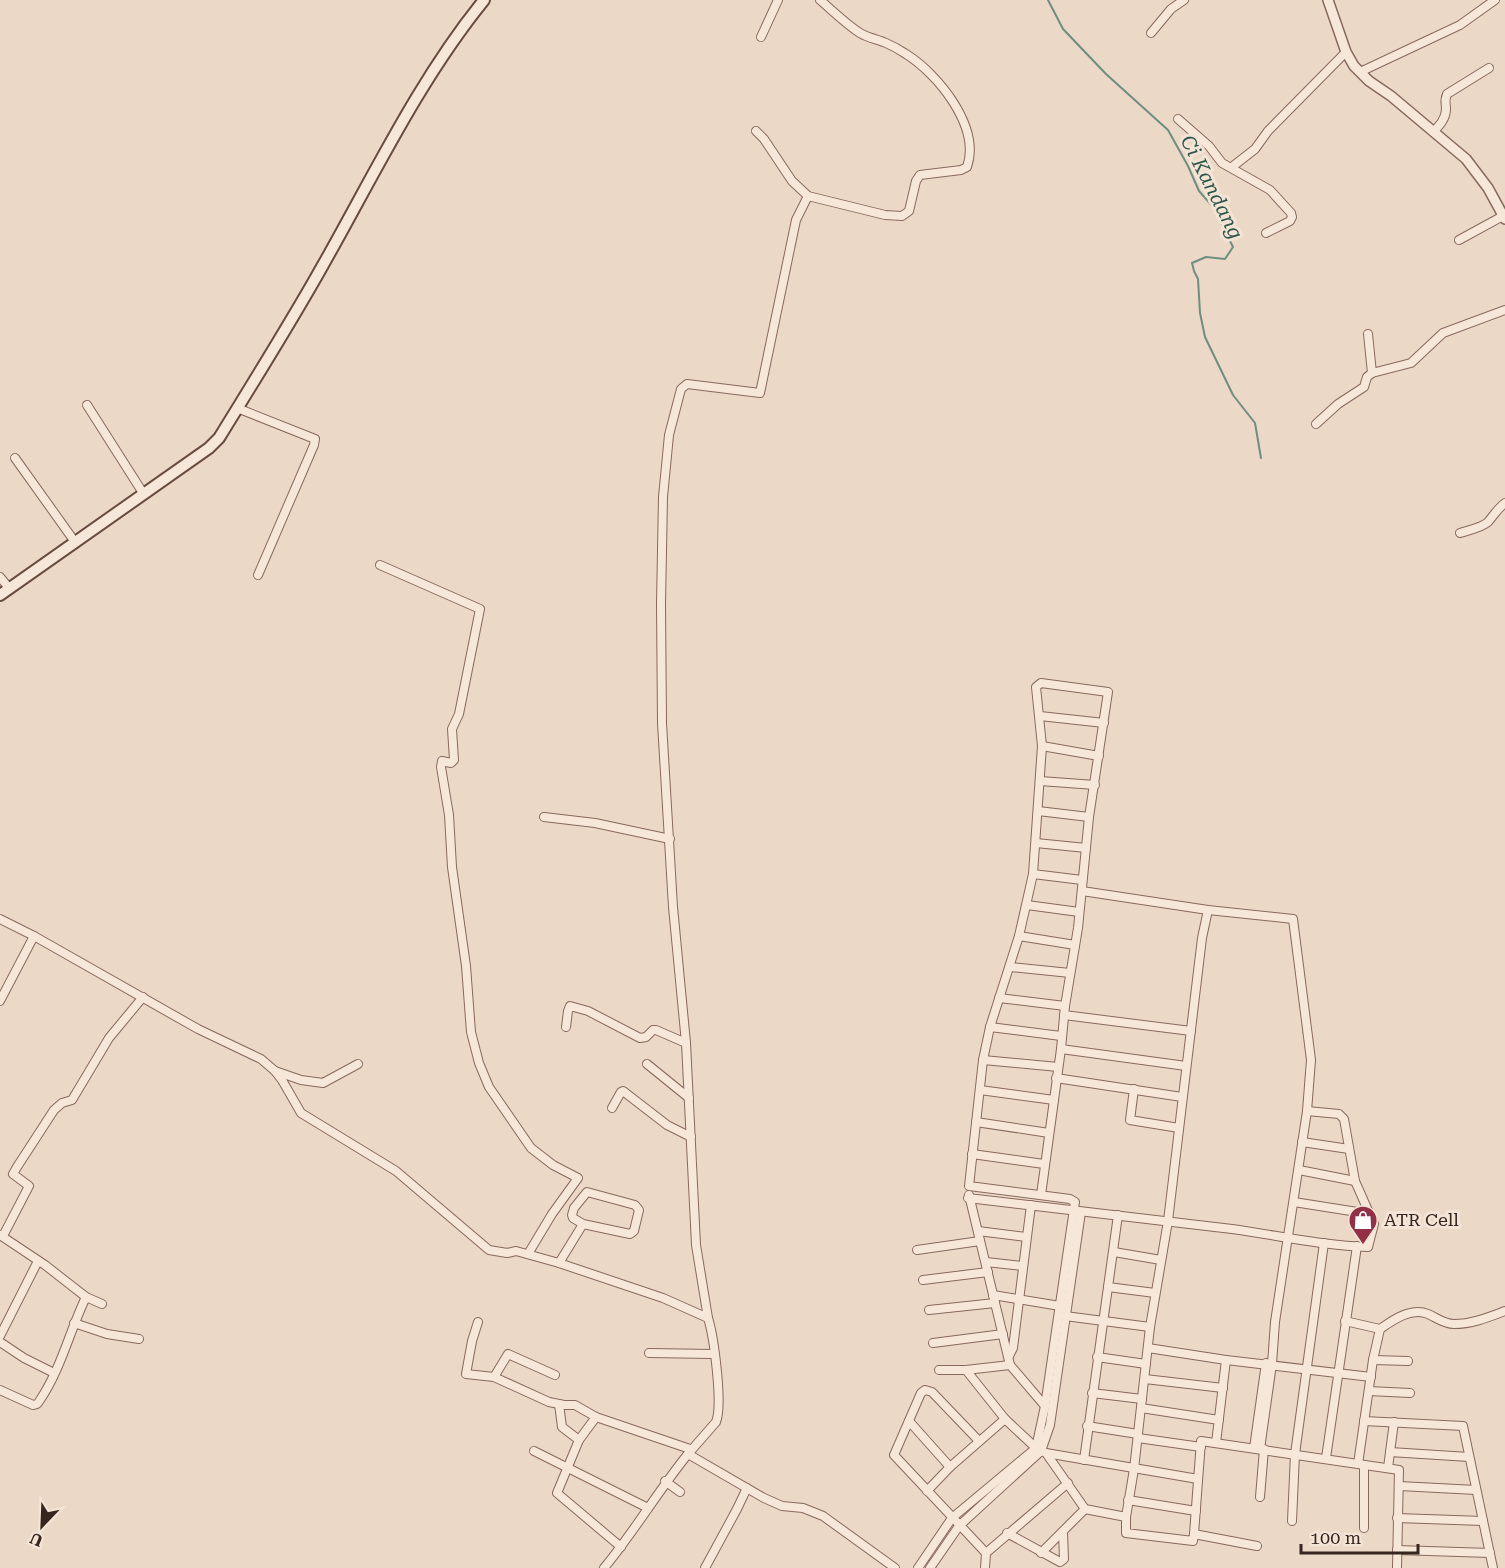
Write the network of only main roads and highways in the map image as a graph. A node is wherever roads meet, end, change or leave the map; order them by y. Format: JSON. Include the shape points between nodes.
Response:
{"nodes":[{"id":1,"x":484,"y":0,"type":"edge"},
{"id":2,"x":5,"y":592,"type":"edge"}],
"edges":[{"from":1,"to":2,"type":"main road","via":[[455,37],[408,113],[293,317],[219,438]]}]}
